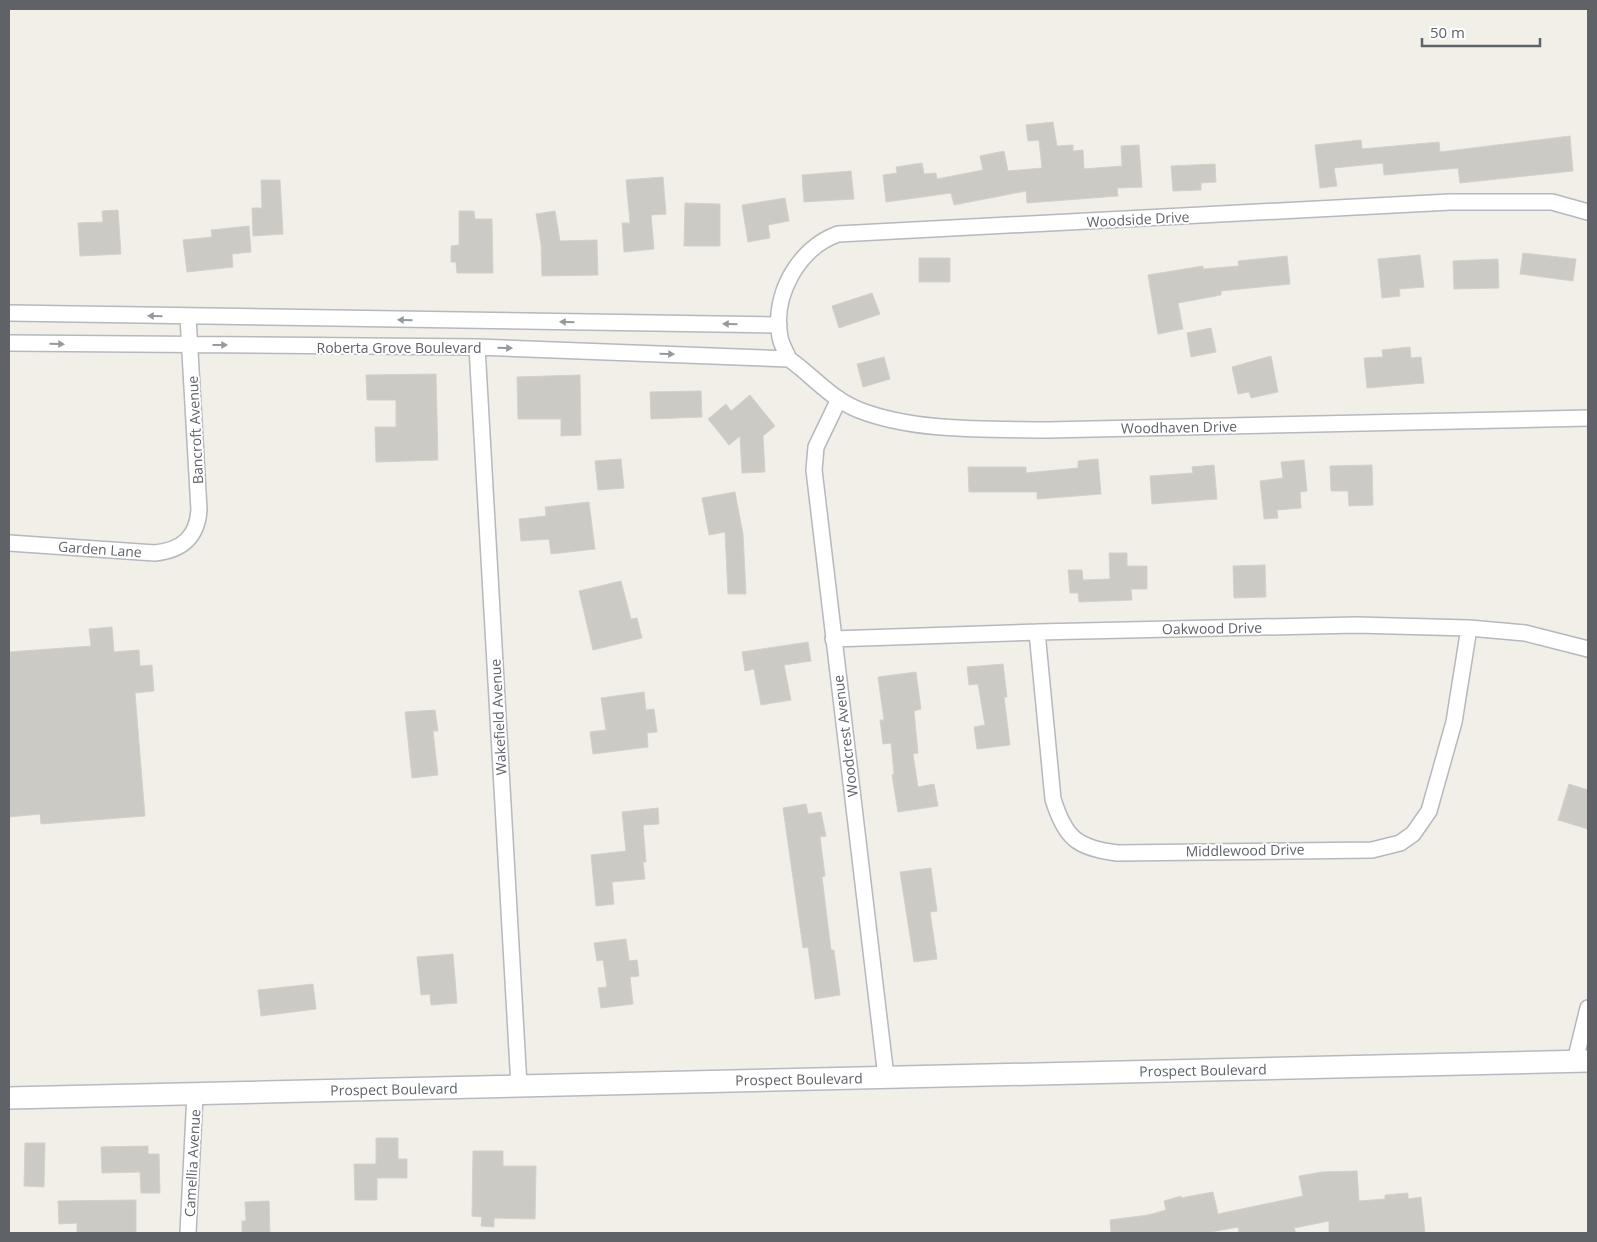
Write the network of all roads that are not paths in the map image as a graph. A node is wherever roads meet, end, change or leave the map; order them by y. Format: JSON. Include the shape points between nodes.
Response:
{"nodes":[{"id":1,"x":1588,"y":212,"type":"edge"},
{"id":2,"x":9,"y":313,"type":"edge"},
{"id":3,"x":188,"y":317,"type":"junction"},
{"id":4,"x":779,"y":325,"type":"junction"},
{"id":5,"x":9,"y":343,"type":"edge"},
{"id":6,"x":190,"y":345,"type":"junction"},
{"id":7,"x":477,"y":347,"type":"junction"},
{"id":8,"x":789,"y":359,"type":"junction"},
{"id":9,"x":839,"y":399,"type":"junction"},
{"id":10,"x":1588,"y":418,"type":"edge"},
{"id":11,"x":188,"y":540,"type":"joint"},
{"id":12,"x":9,"y":543,"type":"edge"},
{"id":13,"x":1469,"y":628,"type":"junction"},
{"id":14,"x":1036,"y":632,"type":"junction"},
{"id":15,"x":833,"y":639,"type":"junction"},
{"id":16,"x":1588,"y":649,"type":"edge"},
{"id":17,"x":1588,"y":1008,"type":"edge"},
{"id":18,"x":1582,"y":1061,"type":"edge"},
{"id":19,"x":886,"y":1077,"type":"junction"},
{"id":20,"x":519,"y":1086,"type":"junction"},
{"id":21,"x":195,"y":1094,"type":"junction"},
{"id":22,"x":9,"y":1098,"type":"edge"},
{"id":23,"x":188,"y":1233,"type":"edge"}],
"edges":[{"from":1,"to":4,"type":"street","name":"Woodside Drive","via":[[1552,202],[1450,202],[838,234],[827,238],[803,257],[792,272],[780,309]]},
{"from":3,"to":2,"type":"street","name":"Roberta Grove Boulevard","one_way":true},
{"from":4,"to":3,"type":"street","name":"Roberta Grove Boulevard","one_way":true},
{"from":3,"to":6,"type":"street","name":"Bancroft Avenue"},
{"from":4,"to":8,"type":"street","name":"Woodside Drive","via":[[780,339]]},
{"from":5,"to":6,"type":"street","name":"Roberta Grove Boulevard","one_way":true},
{"from":6,"to":7,"type":"street","name":"Roberta Grove Boulevard","one_way":true},
{"from":6,"to":11,"type":"street","name":"Bancroft Avenue","via":[[199,510],[198,525]]},
{"from":7,"to":8,"type":"street","name":"Roberta Grove Boulevard","one_way":true},
{"from":7,"to":20,"type":"street","name":"Wakefield Avenue"},
{"from":8,"to":9,"type":"street","name":"Woodhaven Drive"},
{"from":9,"to":10,"type":"street","name":"Woodhaven Drive","via":[[859,410],[917,424],[1048,430]]},
{"from":9,"to":15,"type":"street","name":"Woodcrest Avenue","via":[[816,447],[814,470]]},
{"from":11,"to":12,"type":"street","name":"Garden Lane","via":[[168,552],[155,553]]},
{"from":13,"to":14,"type":"street","name":"Oakwood Drive","via":[[1356,625]]},
{"from":13,"to":14,"type":"street","name":"Middlewood Drive","via":[[1454,722],[1429,811],[1413,834],[1400,843],[1372,850],[1118,853],[1086,846],[1073,838],[1061,823],[1054,799]]},
{"from":13,"to":16,"type":"street","name":"Oakwood Drive","via":[[1525,633]]},
{"from":14,"to":15,"type":"street","name":"Oakwood Drive"},
{"from":15,"to":19,"type":"street","name":"Woodcrest Avenue"},
{"from":17,"to":18,"type":"street"},
{"from":18,"to":19,"type":"main road","name":"Prospect Boulevard"},
{"from":19,"to":20,"type":"main road","name":"Prospect Boulevard"},
{"from":20,"to":21,"type":"main road","name":"Prospect Boulevard"},
{"from":21,"to":22,"type":"main road","name":"Prospect Boulevard"},
{"from":21,"to":23,"type":"street","name":"Camellia Avenue"}]}
